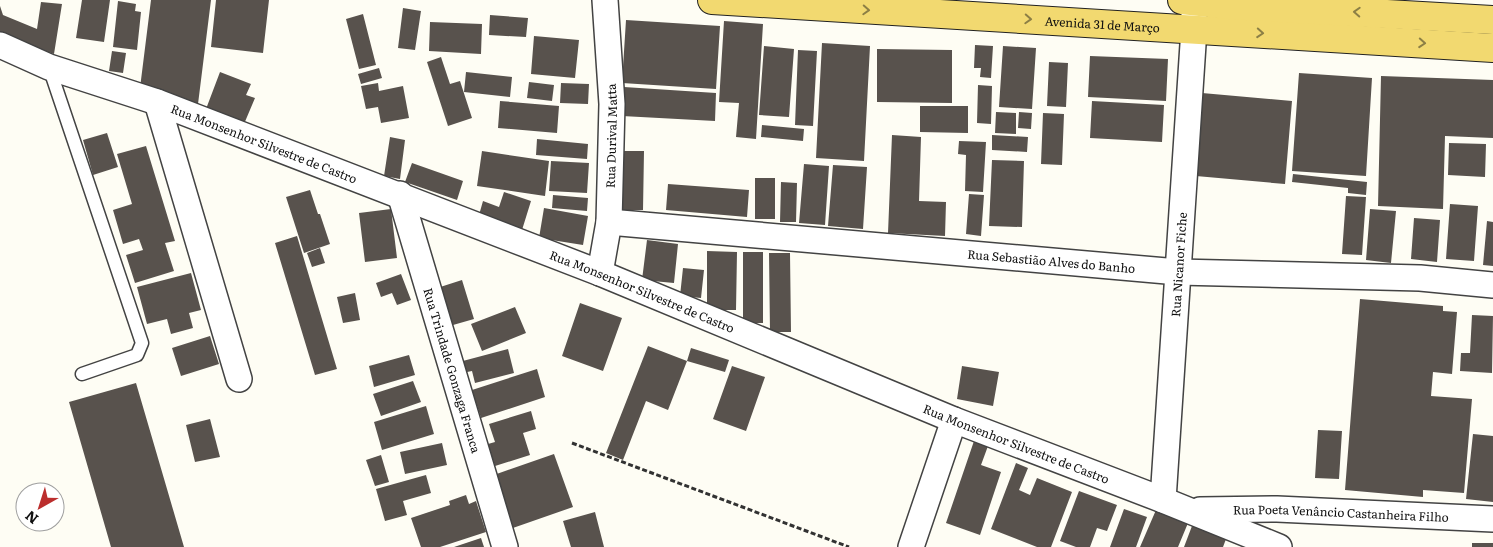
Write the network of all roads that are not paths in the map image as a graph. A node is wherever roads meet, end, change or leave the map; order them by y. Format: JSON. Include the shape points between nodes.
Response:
{"nodes":[{"id":1,"x":605,"y":0,"type":"edge"},
{"id":2,"x":712,"y":0,"type":"edge"},
{"id":3,"x":1182,"y":0,"type":"edge"},
{"id":4,"x":1194,"y":1,"type":"edge"},
{"id":5,"x":1227,"y":12,"type":"edge"},
{"id":6,"x":1493,"y":20,"type":"edge"},
{"id":7,"x":1194,"y":29,"type":"junction"},
{"id":8,"x":0,"y":45,"type":"edge"},
{"id":9,"x":1493,"y":48,"type":"edge"},
{"id":10,"x":49,"y":67,"type":"junction"},
{"id":11,"x":157,"y":102,"type":"junction"},
{"id":12,"x":400,"y":194,"type":"junction"},
{"id":13,"x":609,"y":222,"type":"junction"},
{"id":14,"x":1178,"y":272,"type":"junction"},
{"id":15,"x":600,"y":273,"type":"junction"},
{"id":16,"x":1493,"y":285,"type":"edge"},
{"id":17,"x":82,"y":374,"type":"dead end"},
{"id":18,"x":239,"y":379,"type":"dead end"},
{"id":19,"x":954,"y":420,"type":"junction"},
{"id":20,"x":1163,"y":500,"type":"junction"},
{"id":21,"x":1190,"y":511,"type":"junction"},
{"id":22,"x":1493,"y":518,"type":"edge"},
{"id":23,"x":505,"y":547,"type":"edge"},
{"id":24,"x":911,"y":547,"type":"edge"},
{"id":25,"x":1279,"y":547,"type":"edge"}],
"edges":[{"from":1,"to":13,"type":"street","name":"Rua Durival Matta","via":[[612,104]]},
{"from":2,"to":7,"type":"main road","name":"Avenida 31 de Março","one_way":true},
{"from":3,"to":4,"type":"main road","name":"Avenida 31 de Março"},
{"from":4,"to":5,"type":"main road","name":"Avenida 31 de Março"},
{"from":4,"to":7,"type":"street","name":"Rua Nicanor Fiche"},
{"from":6,"to":5,"type":"main road","name":"Avenida 31 de Março","one_way":true},
{"from":5,"to":7,"type":"main road","name":"Avenida 31 de Março"},
{"from":5,"to":9,"type":"main road","name":"Avenida 31 de Março","one_way":true},
{"from":7,"to":14,"type":"street","name":"Rua Nicanor Fiche"},
{"from":8,"to":10,"type":"street","name":"Rua Monsenhor Silvestre de Castro"},
{"from":10,"to":11,"type":"street","name":"Rua Monsenhor Silvestre de Castro"},
{"from":10,"to":17,"type":"lane","via":[[142,343],[137,355]]},
{"from":11,"to":12,"type":"street","name":"Rua Monsenhor Silvestre de Castro"},
{"from":11,"to":18,"type":"street"},
{"from":12,"to":15,"type":"street","name":"Rua Monsenhor Silvestre de Castro"},
{"from":12,"to":23,"type":"street","name":"Rua Trindade Gonzaga Franca"},
{"from":13,"to":14,"type":"street","name":"Rua Sebastião Alves do Banho"},
{"from":13,"to":15,"type":"street","name":"Rua Durival Matta"},
{"from":14,"to":16,"type":"street","name":"Rua Sebastião Alves do Banho","via":[[1420,278]]},
{"from":14,"to":20,"type":"street","name":"Rua Nicanor Fiche"},
{"from":15,"to":19,"type":"street","name":"Rua Monsenhor Silvestre de Castro"},
{"from":19,"to":20,"type":"street","name":"Rua Monsenhor Silvestre de Castro"},
{"from":19,"to":24,"type":"street"},
{"from":20,"to":21,"type":"street","name":"Rua Monsenhor Silvestre de Castro"},
{"from":21,"to":22,"type":"street","name":"Rua Poeta Venâncio Castanheira Filho","via":[[1277,509]]},
{"from":21,"to":25,"type":"street","name":"Rua Monsenhor Silvestre de Castro"}]}
